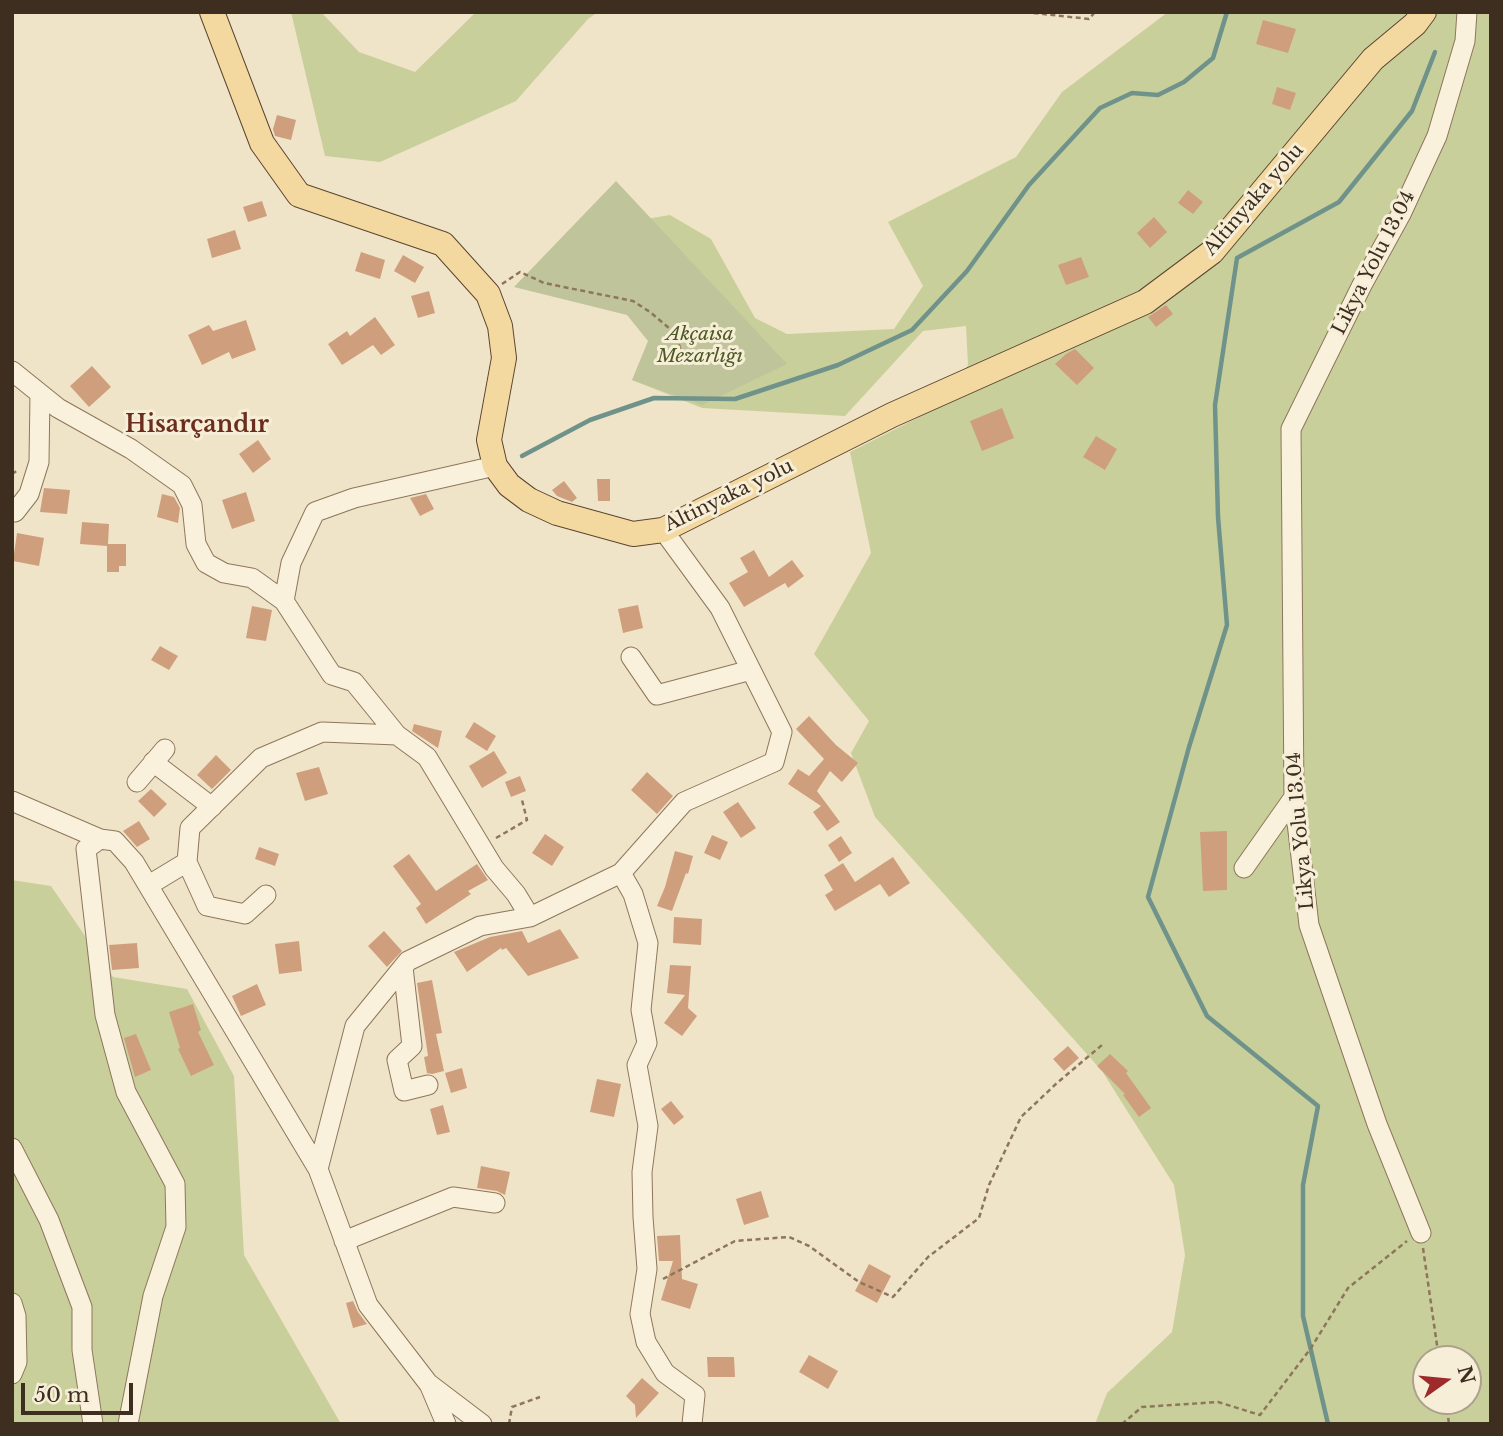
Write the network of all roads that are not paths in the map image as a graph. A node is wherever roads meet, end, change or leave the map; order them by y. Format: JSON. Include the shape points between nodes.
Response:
{"nodes":[{"id":1,"x":212,"y":12,"type":"edge"},
{"id":2,"x":1467,"y":12,"type":"edge"},
{"id":3,"x":1416,"y":16,"type":"edge"},
{"id":4,"x":12,"y":371,"type":"edge"},
{"id":5,"x":40,"y":394,"type":"junction"},
{"id":6,"x":495,"y":466,"type":"junction"},
{"id":7,"x":15,"y":512,"type":"dead end"},
{"id":8,"x":663,"y":530,"type":"junction"},
{"id":9,"x":284,"y":601,"type":"junction"},
{"id":10,"x":631,"y":657,"type":"dead end"},
{"id":11,"x":751,"y":670,"type":"junction"},
{"id":12,"x":397,"y":735,"type":"junction"},
{"id":13,"x":137,"y":782,"type":"dead end"},
{"id":14,"x":1294,"y":797,"type":"junction"},
{"id":15,"x":12,"y":801,"type":"edge"},
{"id":16,"x":212,"y":807,"type":"junction"},
{"id":17,"x":100,"y":839,"type":"junction"},
{"id":18,"x":187,"y":862,"type":"junction"},
{"id":19,"x":1244,"y":868,"type":"dead end"},
{"id":20,"x":621,"y":873,"type":"junction"},
{"id":21,"x":149,"y":885,"type":"junction"},
{"id":22,"x":266,"y":895,"type":"dead end"},
{"id":23,"x":530,"y":917,"type":"junction"},
{"id":24,"x":403,"y":967,"type":"junction"},
{"id":25,"x":428,"y":1085,"type":"dead end"},
{"id":26,"x":12,"y":1148,"type":"edge"},
{"id":27,"x":318,"y":1169,"type":"junction"},
{"id":28,"x":495,"y":1203,"type":"dead end"},
{"id":29,"x":1421,"y":1233,"type":"road end"},
{"id":30,"x":344,"y":1241,"type":"junction"},
{"id":31,"x":12,"y":1303,"type":"edge"},
{"id":32,"x":15,"y":1368,"type":"edge"},
{"id":33,"x":428,"y":1383,"type":"junction"},
{"id":34,"x":93,"y":1424,"type":"edge"},
{"id":35,"x":128,"y":1424,"type":"edge"},
{"id":36,"x":446,"y":1424,"type":"edge"},
{"id":37,"x":482,"y":1424,"type":"edge"},
{"id":38,"x":692,"y":1424,"type":"edge"}],
"edges":[{"from":1,"to":6,"type":"main road","via":[[262,143],[299,195],[443,244],[488,294],[500,326],[504,358],[489,440]]},
{"from":2,"to":14,"type":"street","name":"Likya Yolu 13.04","via":[[1465,41],[1437,136],[1291,429]]},
{"from":3,"to":8,"type":"main road","name":"Altinyaka yolu","via":[[1373,59],[1212,252],[1145,302],[892,415]]},
{"from":4,"to":5,"type":"street"},
{"from":5,"to":7,"type":"street","via":[[39,463],[29,495]]},
{"from":5,"to":9,"type":"street","via":[[183,485],[192,505],[196,544],[206,563],[224,573],[252,578]]},
{"from":6,"to":8,"type":"main road","name":"Altinyaka yolu","via":[[509,485],[557,513],[633,534]]},
{"from":6,"to":9,"type":"street","via":[[354,498],[315,512],[291,563]]},
{"from":8,"to":11,"type":"street","via":[[720,608]]},
{"from":9,"to":12,"type":"street","via":[[332,675],[354,681]]},
{"from":10,"to":11,"type":"street","via":[[657,695]]},
{"from":11,"to":20,"type":"street","via":[[782,732],[774,762],[684,802]]},
{"from":12,"to":16,"type":"street","via":[[322,732],[261,758]]},
{"from":12,"to":23,"type":"street","via":[[428,757]]},
{"from":13,"to":16,"type":"street","via":[[159,755]]},
{"from":14,"to":19,"type":"street"},
{"from":14,"to":29,"type":"street","name":"Likya Yolu 13.04","via":[[1310,925],[1377,1124]]},
{"from":15,"to":17,"type":"street"},
{"from":16,"to":18,"type":"street","via":[[190,828]]},
{"from":17,"to":21,"type":"street","via":[[115,841]]},
{"from":17,"to":35,"type":"street","via":[[86,849],[105,1015],[126,1092],[175,1184],[176,1227],[153,1296]]},
{"from":18,"to":21,"type":"street"},
{"from":18,"to":22,"type":"street","via":[[207,906],[245,914]]},
{"from":20,"to":23,"type":"street"},
{"from":20,"to":38,"type":"street","via":[[633,894],[648,943],[641,1010],[647,1042],[637,1065],[648,1126],[642,1172],[648,1269],[640,1314],[646,1342],[665,1373],[695,1395]]},
{"from":21,"to":27,"type":"street"},
{"from":23,"to":24,"type":"street","via":[[480,926]]},
{"from":24,"to":25,"type":"street","via":[[412,1046],[397,1060],[404,1091]]},
{"from":24,"to":27,"type":"street","via":[[355,1026]]},
{"from":26,"to":34,"type":"street","via":[[49,1220],[82,1307],[82,1350]]},
{"from":27,"to":30,"type":"street"},
{"from":28,"to":30,"type":"street","via":[[453,1197]]},
{"from":30,"to":33,"type":"street","via":[[368,1306]]},
{"from":31,"to":32,"type":"street"},
{"from":33,"to":36,"type":"street"},
{"from":33,"to":37,"type":"street"}]}
